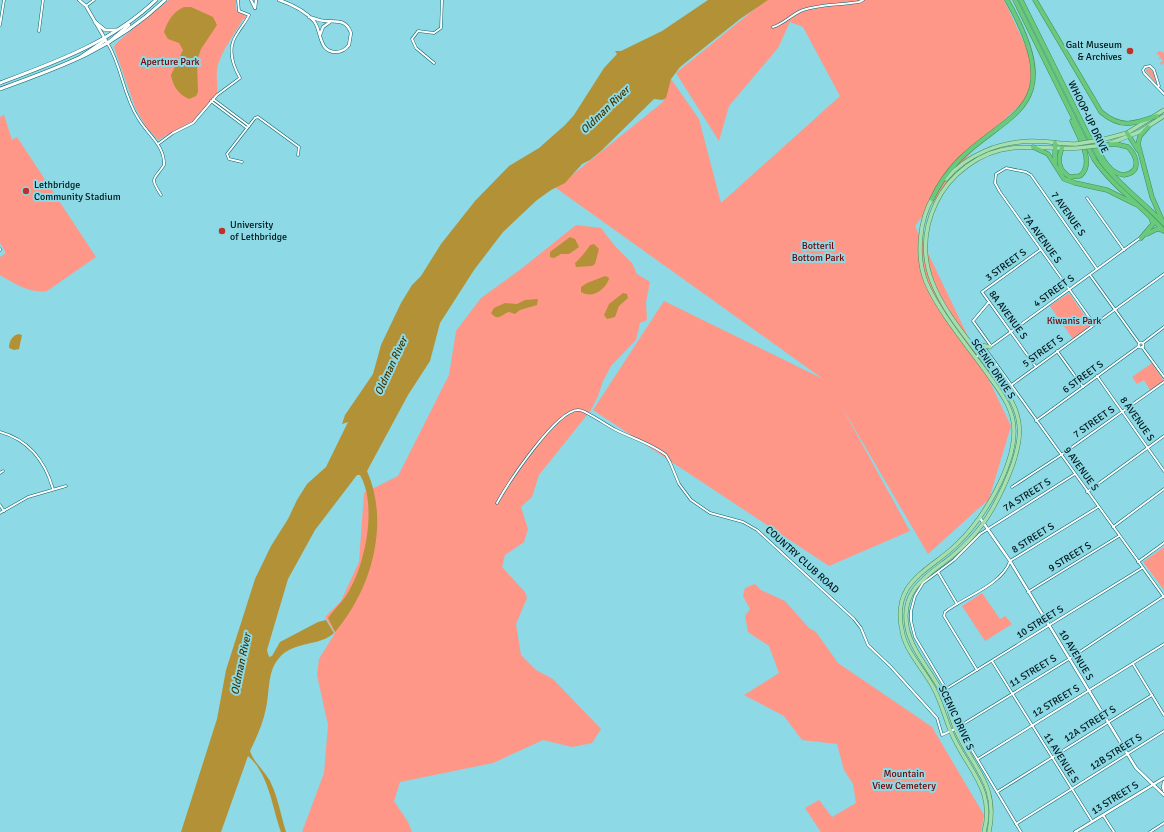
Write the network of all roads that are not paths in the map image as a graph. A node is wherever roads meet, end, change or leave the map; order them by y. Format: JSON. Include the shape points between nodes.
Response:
{"nodes":[{"id":1,"x":4,"y":0,"type":"edge"},
{"id":2,"x":43,"y":0,"type":"edge"},
{"id":3,"x":79,"y":0,"type":"edge"},
{"id":4,"x":94,"y":0,"type":"edge"},
{"id":5,"x":156,"y":0,"type":"edge"},
{"id":6,"x":165,"y":0,"type":"edge"},
{"id":7,"x":238,"y":0,"type":"edge"},
{"id":8,"x":251,"y":0,"type":"edge"},
{"id":9,"x":256,"y":0,"type":"edge"},
{"id":10,"x":279,"y":0,"type":"edge"},
{"id":11,"x":442,"y":0,"type":"edge"},
{"id":12,"x":863,"y":0,"type":"edge"},
{"id":13,"x":1007,"y":0,"type":"edge"},
{"id":14,"x":1015,"y":0,"type":"edge"},
{"id":15,"x":1021,"y":0,"type":"edge"},
{"id":16,"x":1035,"y":0,"type":"edge"},
{"id":17,"x":86,"y":6,"type":"junction"},
{"id":18,"x":139,"y":15,"type":"junction"},
{"id":19,"x":309,"y":17,"type":"junction"},
{"id":20,"x":332,"y":21,"type":"junction"},
{"id":21,"x":94,"y":22,"type":"junction"},
{"id":22,"x":0,"y":24,"type":"edge"},
{"id":23,"x":773,"y":27,"type":"dead end"},
{"id":24,"x":121,"y":28,"type":"junction"},
{"id":25,"x":39,"y":31,"type":"dead end"},
{"id":26,"x":105,"y":39,"type":"junction"},
{"id":27,"x":320,"y":39,"type":"junction"},
{"id":28,"x":108,"y":44,"type":"junction"},
{"id":29,"x":79,"y":58,"type":"junction"},
{"id":30,"x":434,"y":63,"type":"dead end"},
{"id":31,"x":0,"y":83,"type":"edge"},
{"id":32,"x":1158,"y":86,"type":"junction"},
{"id":33,"x":0,"y":89,"type":"edge"},
{"id":34,"x":1061,"y":93,"type":"junction"},
{"id":35,"x":1164,"y":94,"type":"edge"},
{"id":36,"x":212,"y":100,"type":"junction"},
{"id":37,"x":1075,"y":108,"type":"junction"},
{"id":38,"x":1164,"y":110,"type":"edge"},
{"id":39,"x":1157,"y":116,"type":"junction"},
{"id":40,"x":1164,"y":116,"type":"edge"},
{"id":41,"x":248,"y":127,"type":"junction"},
{"id":42,"x":1148,"y":127,"type":"junction"},
{"id":43,"x":1127,"y":133,"type":"junction"},
{"id":44,"x":1130,"y":137,"type":"junction"},
{"id":45,"x":158,"y":144,"type":"junction"},
{"id":46,"x":1104,"y":145,"type":"junction"},
{"id":47,"x":1055,"y":146,"type":"junction"},
{"id":48,"x":1032,"y":147,"type":"junction"},
{"id":49,"x":1062,"y":148,"type":"junction"},
{"id":50,"x":298,"y":155,"type":"dead end"},
{"id":51,"x":1142,"y":157,"type":"junction"},
{"id":52,"x":242,"y":162,"type":"dead end"},
{"id":53,"x":1056,"y":169,"type":"junction"},
{"id":54,"x":995,"y":180,"type":"joint"},
{"id":55,"x":161,"y":195,"type":"dead end"},
{"id":56,"x":1087,"y":198,"type":"dead end"},
{"id":57,"x":932,"y":200,"type":"junction"},
{"id":58,"x":1144,"y":209,"type":"junction"},
{"id":59,"x":1150,"y":216,"type":"junction"},
{"id":60,"x":1164,"y":224,"type":"edge"},
{"id":61,"x":1164,"y":232,"type":"edge"},
{"id":62,"x":1141,"y":238,"type":"junction"},
{"id":63,"x":1040,"y":250,"type":"junction"},
{"id":64,"x":1124,"y":250,"type":"junction"},
{"id":65,"x":1098,"y":270,"type":"junction"},
{"id":66,"x":1164,"y":274,"type":"edge"},
{"id":67,"x":1090,"y":275,"type":"junction"},
{"id":68,"x":1069,"y":290,"type":"junction"},
{"id":69,"x":982,"y":292,"type":"joint"},
{"id":70,"x":989,"y":302,"type":"junction"},
{"id":71,"x":1114,"y":310,"type":"junction"},
{"id":72,"x":1094,"y":324,"type":"junction"},
{"id":73,"x":1164,"y":327,"type":"edge"},
{"id":74,"x":1011,"y":332,"type":"junction"},
{"id":75,"x":971,"y":342,"type":"junction"},
{"id":76,"x":1139,"y":343,"type":"junction"},
{"id":77,"x":1143,"y":343,"type":"junction"},
{"id":78,"x":991,"y":346,"type":"junction"},
{"id":79,"x":1139,"y":346,"type":"junction"},
{"id":80,"x":1142,"y":347,"type":"junction"},
{"id":81,"x":986,"y":350,"type":"junction"},
{"id":82,"x":1057,"y":351,"type":"junction"},
{"id":83,"x":980,"y":355,"type":"junction"},
{"id":84,"x":976,"y":357,"type":"junction"},
{"id":85,"x":1036,"y":367,"type":"junction"},
{"id":86,"x":1098,"y":376,"type":"junction"},
{"id":87,"x":1164,"y":377,"type":"edge"},
{"id":88,"x":1164,"y":382,"type":"edge"},
{"id":89,"x":1010,"y":386,"type":"junction"},
{"id":90,"x":1083,"y":387,"type":"junction"},
{"id":91,"x":1123,"y":412,"type":"junction"},
{"id":92,"x":1036,"y":421,"type":"junction"},
{"id":93,"x":0,"y":432,"type":"edge"},
{"id":94,"x":1164,"y":436,"type":"edge"},
{"id":95,"x":1148,"y":448,"type":"junction"},
{"id":96,"x":1061,"y":455,"type":"junction"},
{"id":97,"x":3,"y":471,"type":"dead end"},
{"id":98,"x":1164,"y":471,"type":"edge"},
{"id":99,"x":0,"y":473,"type":"edge"},
{"id":100,"x":1075,"y":474,"type":"junction"},
{"id":101,"x":66,"y":486,"type":"dead end"},
{"id":102,"x":1012,"y":487,"type":"dead end"},
{"id":103,"x":53,"y":489,"type":"junction"},
{"id":104,"x":1164,"y":489,"type":"edge"},
{"id":105,"x":1087,"y":492,"type":"junction"},
{"id":106,"x":497,"y":503,"type":"dead end"},
{"id":107,"x":0,"y":505,"type":"edge"},
{"id":108,"x":1098,"y":507,"type":"junction"},
{"id":109,"x":4,"y":511,"type":"junction"},
{"id":110,"x":0,"y":513,"type":"edge"},
{"id":111,"x":980,"y":518,"type":"junction"},
{"id":112,"x":983,"y":523,"type":"junction"},
{"id":113,"x":1113,"y":527,"type":"junction"},
{"id":114,"x":988,"y":529,"type":"junction"},
{"id":115,"x":1120,"y":536,"type":"junction"},
{"id":116,"x":1164,"y":543,"type":"edge"},
{"id":117,"x":1010,"y":561,"type":"junction"},
{"id":118,"x":1138,"y":562,"type":"junction"},
{"id":119,"x":1142,"y":568,"type":"junction"},
{"id":120,"x":938,"y":572,"type":"junction"},
{"id":121,"x":1028,"y":592,"type":"junction"},
{"id":122,"x":1164,"y":597,"type":"edge"},
{"id":123,"x":957,"y":604,"type":"junction"},
{"id":124,"x":1049,"y":626,"type":"junction"},
{"id":125,"x":1164,"y":644,"type":"edge"},
{"id":126,"x":1068,"y":659,"type":"junction"},
{"id":127,"x":992,"y":661,"type":"junction"},
{"id":128,"x":1133,"y":664,"type":"junction"},
{"id":129,"x":977,"y":670,"type":"junction"},
{"id":130,"x":946,"y":689,"type":"junction"},
{"id":131,"x":1089,"y":691,"type":"junction"},
{"id":132,"x":1012,"y":693,"type":"junction"},
{"id":133,"x":1152,"y":695,"type":"junction"},
{"id":134,"x":1164,"y":714,"type":"edge"},
{"id":135,"x":1108,"y":722,"type":"junction"},
{"id":136,"x":1032,"y":726,"type":"junction"},
{"id":137,"x":957,"y":728,"type":"junction"},
{"id":138,"x":950,"y":731,"type":"junction"},
{"id":139,"x":1164,"y":731,"type":"edge"},
{"id":140,"x":1127,"y":754,"type":"junction"},
{"id":141,"x":1052,"y":757,"type":"junction"},
{"id":142,"x":977,"y":759,"type":"junction"},
{"id":143,"x":1164,"y":778,"type":"edge"},
{"id":144,"x":1164,"y":782,"type":"edge"},
{"id":145,"x":1154,"y":784,"type":"junction"},
{"id":146,"x":1071,"y":789,"type":"junction"},
{"id":147,"x":1164,"y":791,"type":"edge"},
{"id":148,"x":997,"y":792,"type":"junction"},
{"id":149,"x":1164,"y":795,"type":"edge"},
{"id":150,"x":1103,"y":815,"type":"junction"},
{"id":151,"x":1092,"y":821,"type":"junction"},
{"id":152,"x":1164,"y":823,"type":"edge"},
{"id":153,"x":1016,"y":824,"type":"junction"},
{"id":154,"x":984,"y":832,"type":"edge"},
{"id":155,"x":989,"y":832,"type":"edge"},
{"id":156,"x":1021,"y":832,"type":"edge"},
{"id":157,"x":1075,"y":832,"type":"edge"},
{"id":158,"x":1114,"y":832,"type":"edge"},
{"id":159,"x":1150,"y":832,"type":"edge"}],
"edges":[{"from":1,"to":22,"type":"street"},
{"from":2,"to":25,"type":"street"},
{"from":3,"to":17,"type":"street"},
{"from":4,"to":17,"type":"street"},
{"from":5,"to":18,"type":"main road"},
{"from":6,"to":28,"type":"main road","via":[[136,25]]},
{"from":7,"to":36,"type":"street","via":[[239,11],[249,15],[231,46],[233,63],[240,78]]},
{"from":8,"to":9,"type":"street","via":[[255,8]]},
{"from":10,"to":19,"type":"street"},
{"from":11,"to":30,"type":"street","via":[[441,28],[434,33],[418,31],[412,40],[416,48]]},
{"from":12,"to":23,"type":"street","via":[[804,9]]},
{"from":13,"to":57,"type":"highway","via":[[1020,24],[1032,58],[1034,70],[1030,94],[1016,115],[978,143],[952,169],[938,186]]},
{"from":14,"to":34,"type":"highway","name":"WHOOP-UP DRIVE"},
{"from":15,"to":37,"type":"highway","name":"WHOOP-UP DRIVE"},
{"from":16,"to":39,"type":"highway","via":[[1101,112],[1122,124]]},
{"from":17,"to":21,"type":"street"},
{"from":18,"to":24,"type":"main road"},
{"from":18,"to":28,"type":"main road"},
{"from":19,"to":20,"type":"street"},
{"from":19,"to":27,"type":"street","via":[[316,25]]},
{"from":20,"to":27,"type":"street","via":[[323,27]]},
{"from":20,"to":27,"type":"street","via":[[342,22],[348,26],[352,37],[349,45],[342,51],[333,52],[326,49]]},
{"from":21,"to":24,"type":"main road","via":[[108,31]]},
{"from":21,"to":26,"type":"street"},
{"from":24,"to":26,"type":"main road"},
{"from":26,"to":28,"type":"street"},
{"from":26,"to":29,"type":"main road"},
{"from":26,"to":31,"type":"main road","via":[[82,51]]},
{"from":28,"to":29,"type":"main road"},
{"from":28,"to":45,"type":"street","via":[[119,66],[133,110]]},
{"from":29,"to":33,"type":"main road"},
{"from":32,"to":32,"type":"street","via":[[1154,70],[1150,66],[1145,66],[1144,73]]},
{"from":32,"to":35,"type":"street"},
{"from":34,"to":49,"type":"highway","via":[[1087,157],[1086,168],[1080,176],[1070,177],[1062,171],[1058,157]]},
{"from":34,"to":58,"type":"highway","name":"WHOOP-UP DRIVE","via":[[1099,166],[1110,180]]},
{"from":36,"to":41,"type":"street"},
{"from":36,"to":45,"type":"street","via":[[193,123]]},
{"from":37,"to":46,"type":"highway","via":[[1110,167],[1122,175],[1134,171],[1136,159],[1128,147]]},
{"from":37,"to":60,"type":"highway","name":"WHOOP-UP DRIVE","via":[[1105,167]]},
{"from":38,"to":39,"type":"main road","name":"SCENIC DRIVE S"},
{"from":39,"to":43,"type":"main road","name":"SCENIC DRIVE S"},
{"from":40,"to":42,"type":"main road","name":"SCENIC DRIVE S"},
{"from":41,"to":50,"type":"street","via":[[255,118],[260,118],[299,147]]},
{"from":41,"to":52,"type":"street","via":[[227,154],[229,160]]},
{"from":42,"to":44,"type":"main road","name":"SCENIC DRIVE S"},
{"from":42,"to":51,"type":"highway","via":[[1139,140]]},
{"from":43,"to":44,"type":"highway"},
{"from":43,"to":47,"type":"main road","name":"SCENIC DRIVE S","bridge":true,"via":[[1102,140]]},
{"from":44,"to":46,"type":"main road","name":"SCENIC DRIVE S"},
{"from":44,"to":51,"type":"highway"},
{"from":45,"to":55,"type":"street","via":[[164,163],[153,181]]},
{"from":46,"to":49,"type":"main road","name":"SCENIC DRIVE S","bridge":true},
{"from":47,"to":48,"type":"main road","name":"SCENIC DRIVE S"},
{"from":47,"to":49,"type":"main road","name":"SCENIC DRIVE S"},
{"from":47,"to":53,"type":"highway"},
{"from":47,"to":57,"type":"main road","name":"SCENIC DRIVE S","via":[[1033,141],[1010,143],[982,151],[956,169]]},
{"from":48,"to":53,"type":"highway","via":[[1048,154]]},
{"from":48,"to":75,"type":"main road","name":"SCENIC DRIVE S","via":[[1009,148],[994,152],[972,163],[946,186],[931,214],[926,239],[929,277],[942,304]]},
{"from":51,"to":60,"type":"highway","via":[[1152,197]]},
{"from":53,"to":58,"type":"highway","via":[[1068,182],[1114,192]]},
{"from":54,"to":63,"type":"street","name":"7A AVENUE S","via":[[1009,208]]},
{"from":54,"to":65,"type":"street","name":"7 AVENUE S","via":[[996,174],[1005,168],[1023,171],[1033,178]]},
{"from":56,"to":64,"type":"street"},
{"from":57,"to":84,"type":"main road","name":"SCENIC DRIVE S","via":[[925,218],[921,242],[921,258],[926,281],[939,306]]},
{"from":58,"to":59,"type":"highway","name":"WHOOP-UP DRIVE"},
{"from":59,"to":61,"type":"highway","name":"WHOOP-UP DRIVE"},
{"from":59,"to":62,"type":"highway","via":[[1153,224]]},
{"from":61,"to":62,"type":"highway","via":[[1157,229]]},
{"from":62,"to":64,"type":"street","name":"4 STREET S"},
{"from":63,"to":68,"type":"street","name":"7A AVENUE S"},
{"from":63,"to":69,"type":"street","name":"3 STREET S"},
{"from":64,"to":65,"type":"street","name":"4 STREET S"},
{"from":65,"to":67,"type":"street","name":"4 STREET S"},
{"from":66,"to":71,"type":"street","name":"5 STREET S"},
{"from":67,"to":68,"type":"street","name":"4 STREET S"},
{"from":67,"to":71,"type":"street"},
{"from":68,"to":72,"type":"street","name":"7A AVENUE S"},
{"from":68,"to":74,"type":"street","name":"4 STREET S"},
{"from":69,"to":70,"type":"street","name":"8A AVENUE S"},
{"from":70,"to":74,"type":"street","name":"8A AVENUE S"},
{"from":70,"to":78,"type":"street","via":[[974,321]]},
{"from":71,"to":72,"type":"street","name":"5 STREET S"},
{"from":71,"to":76,"type":"street"},
{"from":72,"to":82,"type":"street","name":"5 STREET S"},
{"from":73,"to":77,"type":"street"},
{"from":74,"to":78,"type":"street","name":"4 STREET S"},
{"from":74,"to":85,"type":"street","name":"8A AVENUE S"},
{"from":75,"to":78,"type":"main road"},
{"from":75,"to":83,"type":"main road","name":"SCENIC DRIVE S"},
{"from":76,"to":77,"type":"street"},
{"from":76,"to":79,"type":"street"},
{"from":77,"to":80,"type":"street"},
{"from":78,"to":81,"type":"street","name":"4 STREET S"},
{"from":79,"to":80,"type":"street"},
{"from":79,"to":86,"type":"street","name":"6 STREET S"},
{"from":80,"to":87,"type":"street"},
{"from":81,"to":83,"type":"street","name":"4 STREET S"},
{"from":81,"to":89,"type":"street","name":"9 AVENUE S"},
{"from":82,"to":85,"type":"street","name":"5 STREET S"},
{"from":82,"to":90,"type":"street"},
{"from":83,"to":84,"type":"street","name":"4 STREET S"},
{"from":83,"to":112,"type":"main road","name":"SCENIC DRIVE S","via":[[1014,404],[1020,432],[1019,443],[996,503]]},
{"from":84,"to":111,"type":"main road","name":"SCENIC DRIVE S","via":[[1006,399],[1014,431],[1010,455],[1000,482]]},
{"from":85,"to":89,"type":"street","name":"5 STREET S"},
{"from":86,"to":90,"type":"street","name":"6 STREET S"},
{"from":86,"to":91,"type":"street","name":"8 AVENUE S"},
{"from":88,"to":91,"type":"street","name":"7 STREET S"},
{"from":89,"to":92,"type":"street","name":"9 AVENUE S"},
{"from":90,"to":92,"type":"street","name":"6 STREET S"},
{"from":91,"to":95,"type":"street","name":"8 AVENUE S"},
{"from":91,"to":96,"type":"street","name":"7 STREET S"},
{"from":92,"to":96,"type":"street","name":"9 AVENUE S"},
{"from":93,"to":103,"type":"street","via":[[22,441],[37,454],[48,472]]},
{"from":94,"to":95,"type":"street"},
{"from":95,"to":98,"type":"street","name":"8 AVENUE S"},
{"from":95,"to":105,"type":"street"},
{"from":96,"to":100,"type":"street","name":"9 AVENUE S"},
{"from":96,"to":102,"type":"street","name":"7 STREET S"},
{"from":97,"to":99,"type":"street"},
{"from":100,"to":105,"type":"street","name":"9 AVENUE S"},
{"from":100,"to":114,"type":"street","name":"7A STREET S"},
{"from":101,"to":103,"type":"street"},
{"from":103,"to":109,"type":"street","via":[[28,497]]},
{"from":104,"to":113,"type":"street"},
{"from":105,"to":108,"type":"street","name":"9 AVENUE S"},
{"from":106,"to":138,"type":"street","name":"COUNTRY CLUB ROAD","via":[[516,472],[547,432],[569,413],[575,410],[583,411],[607,426],[666,455],[681,488],[699,506],[750,526],[767,539],[854,619],[868,645],[937,718],[942,735]]},
{"from":107,"to":109,"type":"street"},
{"from":108,"to":113,"type":"street","name":"9 AVENUE S"},
{"from":108,"to":117,"type":"street","name":"8 STREET S"},
{"from":109,"to":110,"type":"street"},
{"from":111,"to":112,"type":"street","name":"10 AVENUE S"},
{"from":111,"to":138,"type":"main road","name":"SCENIC DRIVE S","via":[[958,544],[917,575],[905,594],[900,610],[903,636],[939,698]]},
{"from":112,"to":114,"type":"street","name":"10 AVENUE S"},
{"from":112,"to":137,"type":"main road","name":"SCENIC DRIVE S","via":[[959,550],[922,578],[910,596],[906,611],[912,643],[942,692]]},
{"from":113,"to":115,"type":"street","name":"9 AVENUE S"},
{"from":114,"to":117,"type":"street","name":"10 AVENUE S"},
{"from":114,"to":120,"type":"street","name":"SCENIC DRIVE S"},
{"from":115,"to":118,"type":"street","name":"9 AVENUE S"},
{"from":115,"to":121,"type":"street","name":"9 STREET S"},
{"from":116,"to":118,"type":"street"},
{"from":117,"to":121,"type":"street","name":"10 AVENUE S"},
{"from":117,"to":123,"type":"street","name":"8 STREET S","via":[[997,580]]},
{"from":118,"to":119,"type":"street","name":"9 AVENUE S"},
{"from":119,"to":122,"type":"street","name":"9 AVENUE S"},
{"from":119,"to":124,"type":"street","name":"10 STREET S"},
{"from":120,"to":123,"type":"street"},
{"from":120,"to":130,"type":"street","name":"SCENIC DRIVE S","via":[[918,589],[913,602],[911,621],[915,637]]},
{"from":121,"to":124,"type":"street","name":"10 AVENUE S"},
{"from":122,"to":126,"type":"street","name":"11 STREET S"},
{"from":123,"to":129,"type":"street","name":"8 STREET S","via":[[946,611],[944,616]]},
{"from":124,"to":126,"type":"street","name":"10 AVENUE S"},
{"from":124,"to":127,"type":"street","name":"10 STREET S"},
{"from":125,"to":128,"type":"street","name":"12 STREET S"},
{"from":126,"to":131,"type":"street","name":"10 AVENUE S"},
{"from":126,"to":132,"type":"street","name":"11 STREET S"},
{"from":127,"to":129,"type":"street","name":"10 STREET S"},
{"from":127,"to":132,"type":"street","name":"11 AVENUE S"},
{"from":128,"to":131,"type":"street","name":"12 STREET S"},
{"from":128,"to":133,"type":"street"},
{"from":129,"to":130,"type":"street","name":"10 STREET S"},
{"from":130,"to":137,"type":"street","name":"SCENIC DRIVE S"},
{"from":131,"to":135,"type":"street","name":"10 AVENUE S"},
{"from":131,"to":136,"type":"street","name":"12 STREET S"},
{"from":132,"to":136,"type":"street","name":"11 AVENUE S"},
{"from":132,"to":137,"type":"street","name":"11 STREET S"},
{"from":133,"to":134,"type":"street"},
{"from":133,"to":135,"type":"street","name":"12A STREET S"},
{"from":135,"to":140,"type":"street","name":"10 AVENUE S"},
{"from":135,"to":141,"type":"street","name":"12A STREET S"},
{"from":136,"to":141,"type":"street","name":"11 AVENUE S"},
{"from":136,"to":142,"type":"street","name":"12 STREET S"},
{"from":137,"to":138,"type":"street","name":"11 STREET S"},
{"from":137,"to":142,"type":"street","name":"SCENIC DRIVE S"},
{"from":137,"to":155,"type":"main road","name":"SCENIC DRIVE S","via":[[987,787],[992,807]]},
{"from":138,"to":154,"type":"main road","name":"SCENIC DRIVE S","via":[[984,790],[988,816]]},
{"from":139,"to":140,"type":"street","name":"12B STREET S"},
{"from":140,"to":145,"type":"street","name":"10 AVENUE S","via":[[1136,768]]},
{"from":140,"to":146,"type":"street","name":"12B STREET S"},
{"from":141,"to":146,"type":"street","name":"11 AVENUE S"},
{"from":141,"to":148,"type":"street","name":"12A STREET S"},
{"from":142,"to":148,"type":"street","name":"SCENIC DRIVE S"},
{"from":143,"to":145,"type":"street","name":"13 STREET S"},
{"from":144,"to":147,"type":"street"},
{"from":145,"to":149,"type":"street","name":"10 AVENUE S"},
{"from":145,"to":150,"type":"street","name":"13 STREET S"},
{"from":146,"to":151,"type":"street","name":"11 AVENUE S"},
{"from":146,"to":153,"type":"street","name":"12B STREET S"},
{"from":148,"to":153,"type":"street","name":"SCENIC DRIVE S"},
{"from":150,"to":151,"type":"street","name":"13 STREET S"},
{"from":150,"to":158,"type":"street"},
{"from":151,"to":157,"type":"street","name":"13 STREET S"},
{"from":152,"to":159,"type":"street"},
{"from":153,"to":156,"type":"street","name":"SCENIC DRIVE S"}]}
